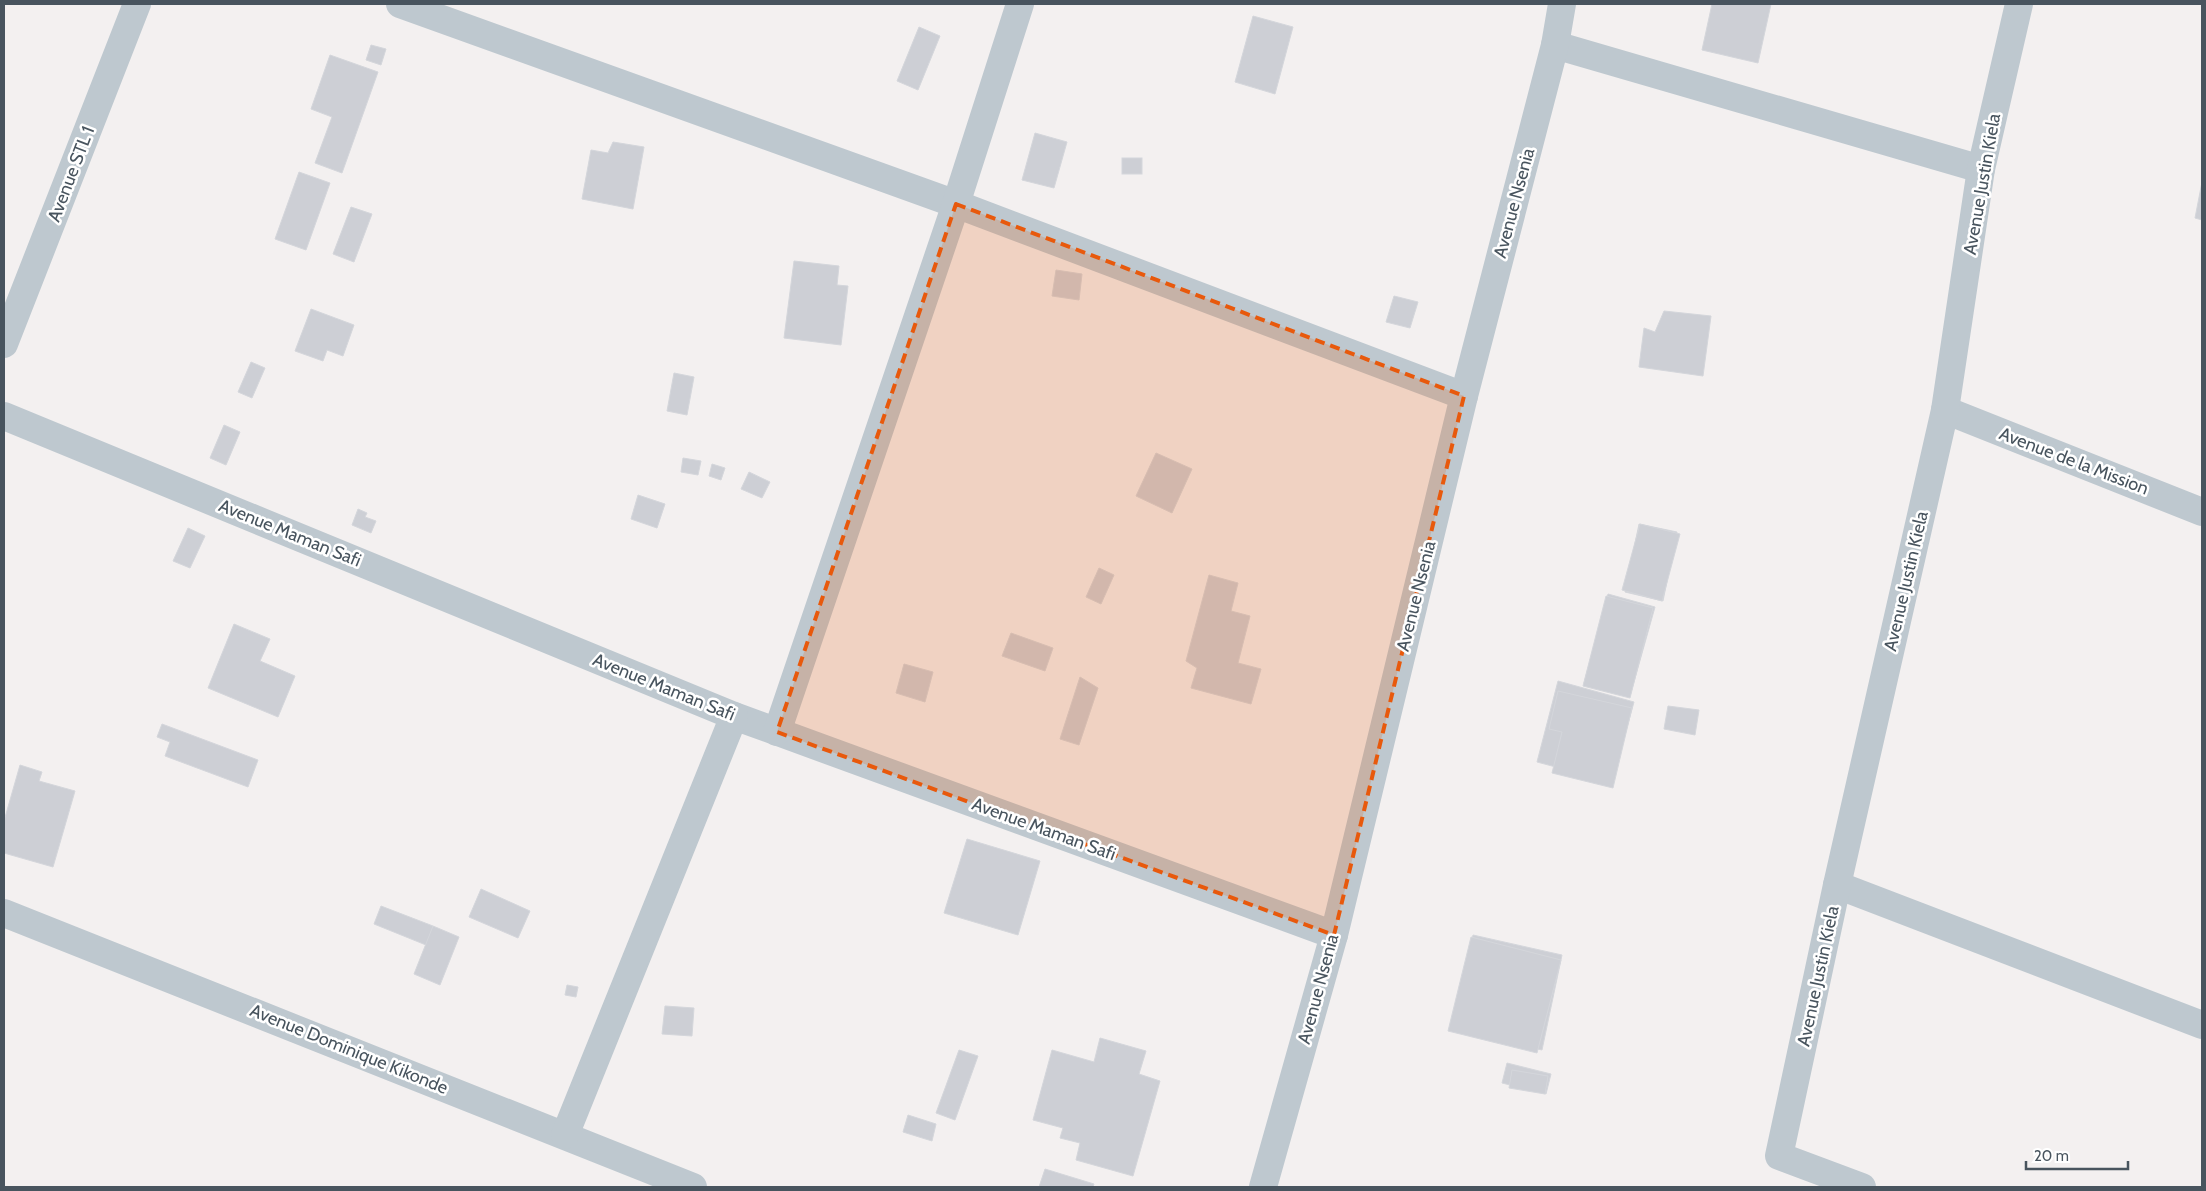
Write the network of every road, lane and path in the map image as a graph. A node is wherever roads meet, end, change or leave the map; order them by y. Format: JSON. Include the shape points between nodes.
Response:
{"nodes":[{"id":1,"x":137,"y":4,"type":"edge"},
{"id":2,"x":400,"y":4,"type":"edge"},
{"id":3,"x":1020,"y":4,"type":"edge"},
{"id":4,"x":1562,"y":4,"type":"edge"},
{"id":5,"x":2020,"y":4,"type":"edge"},
{"id":6,"x":1555,"y":45,"type":"junction"},
{"id":7,"x":1981,"y":169,"type":"junction"},
{"id":8,"x":956,"y":204,"type":"junction"},
{"id":9,"x":4,"y":344,"type":"edge"},
{"id":10,"x":1464,"y":396,"type":"junction"},
{"id":11,"x":1945,"y":410,"type":"junction"},
{"id":12,"x":4,"y":416,"type":"edge"},
{"id":13,"x":2202,"y":512,"type":"edge"},
{"id":14,"x":734,"y":716,"type":"junction"},
{"id":15,"x":777,"y":732,"type":"junction"},
{"id":16,"x":1837,"y":885,"type":"junction"},
{"id":17,"x":4,"y":913,"type":"edge"},
{"id":18,"x":1334,"y":935,"type":"junction"},
{"id":19,"x":2202,"y":1025,"type":"edge"},
{"id":20,"x":565,"y":1135,"type":"junction"},
{"id":21,"x":693,"y":1187,"type":"edge"},
{"id":22,"x":1264,"y":1187,"type":"edge"},
{"id":23,"x":1862,"y":1187,"type":"edge"}],
"edges":[{"from":1,"to":9,"type":"street","name":"Avenue STL 1"},
{"from":2,"to":8,"type":"street"},
{"from":3,"to":8,"type":"street"},
{"from":4,"to":6,"type":"street","name":"Avenue Nsenia"},
{"from":5,"to":7,"type":"street","name":"Avenue Justin Kiela"},
{"from":6,"to":7,"type":"street"},
{"from":6,"to":10,"type":"street","name":"Avenue Nsenia"},
{"from":7,"to":11,"type":"street","name":"Avenue Justin Kiela"},
{"from":8,"to":10,"type":"street"},
{"from":8,"to":15,"type":"street"},
{"from":10,"to":18,"type":"street","name":"Avenue Nsenia"},
{"from":11,"to":13,"type":"street","name":"Avenue de la Mission"},
{"from":11,"to":16,"type":"street","name":"Avenue Justin Kiela"},
{"from":12,"to":14,"type":"street","name":"Avenue Maman Safi"},
{"from":14,"to":15,"type":"street","name":"Avenue Maman Safi"},
{"from":14,"to":20,"type":"street"},
{"from":15,"to":18,"type":"street","name":"Avenue Maman Safi"},
{"from":16,"to":19,"type":"street"},
{"from":16,"to":23,"type":"street","name":"Avenue Justin Kiela","via":[[1779,1156]]},
{"from":17,"to":20,"type":"street","name":"Avenue Dominique Kikonde"},
{"from":18,"to":22,"type":"street","name":"Avenue Nsenia"},
{"from":20,"to":21,"type":"street","name":"Avenue Dominique Kikonde"}]}
